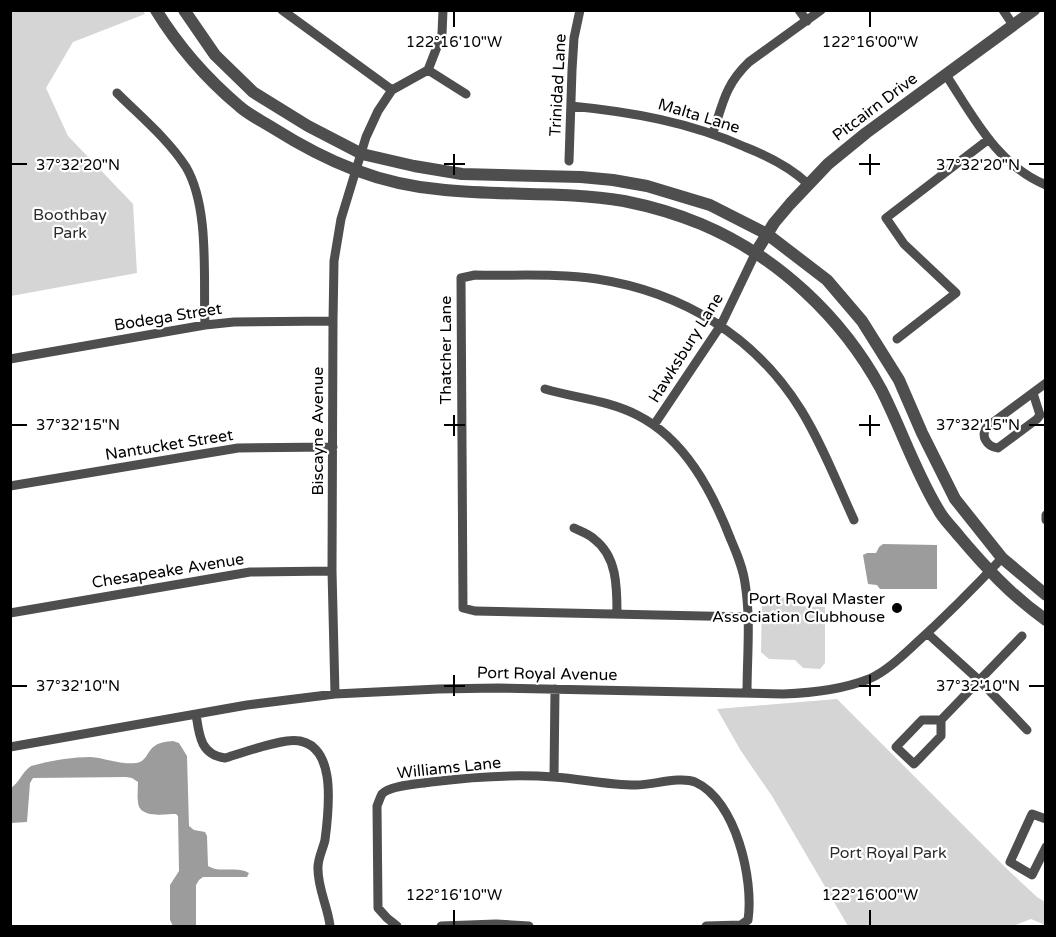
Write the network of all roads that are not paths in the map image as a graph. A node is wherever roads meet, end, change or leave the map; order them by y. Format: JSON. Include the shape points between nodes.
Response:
{"nodes":[{"id":1,"x":156,"y":10,"type":"edge"},
{"id":2,"x":184,"y":10,"type":"edge"},
{"id":3,"x":282,"y":10,"type":"edge"},
{"id":4,"x":443,"y":10,"type":"edge"},
{"id":5,"x":579,"y":10,"type":"edge"},
{"id":6,"x":799,"y":10,"type":"edge"},
{"id":7,"x":821,"y":10,"type":"edge"},
{"id":8,"x":1003,"y":10,"type":"edge"},
{"id":9,"x":1034,"y":10,"type":"edge"},
{"id":10,"x":807,"y":21,"type":"junction"},
{"id":11,"x":1013,"y":25,"type":"junction"},
{"id":12,"x":428,"y":70,"type":"junction"},
{"id":13,"x":946,"y":75,"type":"junction"},
{"id":14,"x":392,"y":90,"type":"junction"},
{"id":15,"x":117,"y":93,"type":"dead end"},
{"id":16,"x":466,"y":94,"type":"dead end"},
{"id":17,"x":571,"y":106,"type":"junction"},
{"id":18,"x":713,"y":133,"type":"junction"},
{"id":19,"x":989,"y":139,"type":"junction"},
{"id":20,"x":362,"y":154,"type":"junction"},
{"id":21,"x":569,"y":161,"type":"dead end"},
{"id":22,"x":356,"y":172,"type":"junction"},
{"id":23,"x":808,"y":184,"type":"junction"},
{"id":24,"x":1046,"y":185,"type":"edge"},
{"id":25,"x":767,"y":234,"type":"junction"},
{"id":26,"x":756,"y":252,"type":"junction"},
{"id":27,"x":333,"y":321,"type":"junction"},
{"id":28,"x":204,"y":325,"type":"junction"},
{"id":29,"x":721,"y":325,"type":"junction"},
{"id":30,"x":897,"y":339,"type":"dead end"},
{"id":31,"x":10,"y":359,"type":"edge"},
{"id":32,"x":1046,"y":384,"type":"edge"},
{"id":33,"x":544,"y":389,"type":"dead end"},
{"id":34,"x":1033,"y":393,"type":"junction"},
{"id":35,"x":654,"y":425,"type":"junction"},
{"id":36,"x":333,"y":447,"type":"junction"},
{"id":37,"x":10,"y":486,"type":"edge"},
{"id":38,"x":1046,"y":515,"type":"edge"},
{"id":39,"x":854,"y":520,"type":"dead end"},
{"id":40,"x":1046,"y":520,"type":"edge"},
{"id":41,"x":574,"y":528,"type":"dead end"},
{"id":42,"x":1002,"y":558,"type":"junction"},
{"id":43,"x":332,"y":572,"type":"junction"},
{"id":44,"x":989,"y":572,"type":"junction"},
{"id":45,"x":1046,"y":595,"type":"edge"},
{"id":46,"x":10,"y":613,"type":"edge"},
{"id":47,"x":617,"y":613,"type":"junction"},
{"id":48,"x":749,"y":617,"type":"junction"},
{"id":49,"x":1046,"y":621,"type":"edge"},
{"id":50,"x":927,"y":633,"type":"junction"},
{"id":51,"x":1022,"y":636,"type":"dead end"},
{"id":52,"x":980,"y":681,"type":"junction"},
{"id":53,"x":555,"y":689,"type":"junction"},
{"id":54,"x":747,"y":693,"type":"junction"},
{"id":55,"x":335,"y":694,"type":"junction"},
{"id":56,"x":196,"y":714,"type":"junction"},
{"id":57,"x":941,"y":720,"type":"junction"},
{"id":58,"x":1027,"y":730,"type":"dead end"},
{"id":59,"x":10,"y":747,"type":"edge"},
{"id":60,"x":554,"y":777,"type":"junction"},
{"id":61,"x":1046,"y":819,"type":"edge"},
{"id":62,"x":1046,"y":847,"type":"edge"},
{"id":63,"x":751,"y":923,"type":"edge"},
{"id":64,"x":330,"y":927,"type":"edge"},
{"id":65,"x":397,"y":927,"type":"edge"},
{"id":66,"x":441,"y":927,"type":"edge"},
{"id":67,"x":529,"y":927,"type":"edge"},
{"id":68,"x":706,"y":927,"type":"edge"}],
"edges":[{"from":1,"to":22,"type":"street","via":[[199,68],[240,108],[298,144]]},
{"from":2,"to":20,"type":"street","via":[[215,55],[253,92]]},
{"from":3,"to":14,"type":"street"},
{"from":4,"to":12,"type":"street","via":[[442,34]]},
{"from":5,"to":17,"type":"street","name":"Trinidad Lane"},
{"from":6,"to":10,"type":"street"},
{"from":7,"to":10,"type":"street"},
{"from":8,"to":11,"type":"street"},
{"from":9,"to":11,"type":"street","name":"Pitcairn Drive"},
{"from":10,"to":18,"type":"street","via":[[739,72],[730,83]]},
{"from":11,"to":13,"type":"street","name":"Pitcairn Drive"},
{"from":12,"to":14,"type":"street"},
{"from":12,"to":16,"type":"street"},
{"from":13,"to":19,"type":"street"},
{"from":13,"to":23,"type":"street","name":"Pitcairn Drive","via":[[858,139]]},
{"from":14,"to":20,"type":"street","name":"Biscayne Avenue","via":[[378,111]]},
{"from":15,"to":28,"type":"street","via":[[163,138],[193,182],[202,222]]},
{"from":17,"to":18,"type":"street","name":"Malta Lane","via":[[651,116]]},
{"from":17,"to":21,"type":"street","name":"Trinidad Lane"},
{"from":18,"to":23,"type":"street","name":"Malta Lane","via":[[781,163]]},
{"from":19,"to":24,"type":"street","via":[[1016,169]]},
{"from":19,"to":30,"type":"street","via":[[886,218],[904,244],[956,293]]},
{"from":20,"to":22,"type":"street","name":"Biscayne Avenue"},
{"from":20,"to":25,"type":"street","via":[[462,174],[581,177],[647,186],[710,205]]},
{"from":22,"to":26,"type":"street","via":[[443,190],[571,196],[642,205],[701,224]]},
{"from":22,"to":27,"type":"street","name":"Biscayne Avenue","via":[[334,261]]},
{"from":23,"to":25,"type":"street","name":"Pitcairn Drive"},
{"from":25,"to":26,"type":"street","name":"Pitcairn Drive"},
{"from":25,"to":42,"type":"street","via":[[827,280],[862,321],[899,380],[956,499]]},
{"from":26,"to":29,"type":"street","name":"Hawksbury Lane"},
{"from":26,"to":44,"type":"street","via":[[809,295],[846,334],[881,389],[938,510]]},
{"from":27,"to":28,"type":"street","name":"Bodega Street"},
{"from":27,"to":36,"type":"street","name":"Biscayne Avenue"},
{"from":28,"to":31,"type":"street","name":"Bodega Street"},
{"from":29,"to":35,"type":"street","name":"Hawksbury Lane"},
{"from":29,"to":39,"type":"street","name":"Thatcher Lane","via":[[784,384],[811,428]]},
{"from":29,"to":47,"type":"street","name":"Thatcher Lane","via":[[670,298],[596,279],[475,275],[461,278],[463,608]]},
{"from":32,"to":34,"type":"street"},
{"from":33,"to":35,"type":"street","via":[[618,407]]},
{"from":34,"to":34,"type":"street","via":[[985,429],[989,445],[998,448],[1037,419],[1040,410]]},
{"from":35,"to":48,"type":"street","via":[[686,456],[704,481],[738,557]]},
{"from":36,"to":37,"type":"street","name":"Nantucket Street","via":[[238,448]]},
{"from":36,"to":43,"type":"street","name":"Biscayne Avenue"},
{"from":38,"to":40,"type":"street"},
{"from":41,"to":47,"type":"street","via":[[595,539],[613,565]]},
{"from":42,"to":44,"type":"street","name":"Port Royal Avenue"},
{"from":42,"to":45,"type":"street"},
{"from":43,"to":46,"type":"street","name":"Chesapeake Avenue","via":[[250,572]]},
{"from":43,"to":55,"type":"street","name":"Biscayne Avenue"},
{"from":44,"to":49,"type":"street"},
{"from":44,"to":50,"type":"street","name":"Port Royal Avenue"},
{"from":47,"to":48,"type":"street","name":"Thatcher Lane"},
{"from":48,"to":54,"type":"street"},
{"from":50,"to":52,"type":"street"},
{"from":50,"to":54,"type":"street","name":"Port Royal Avenue","via":[[871,678],[849,686],[810,693]]},
{"from":51,"to":52,"type":"street"},
{"from":52,"to":57,"type":"street"},
{"from":52,"to":58,"type":"street"},
{"from":53,"to":54,"type":"street","name":"Port Royal Avenue"},
{"from":53,"to":55,"type":"street","name":"Port Royal Avenue","via":[[438,688]]},
{"from":53,"to":60,"type":"street"},
{"from":55,"to":56,"type":"street","name":"Port Royal Avenue"},
{"from":56,"to":59,"type":"street","name":"Port Royal Avenue"},
{"from":56,"to":64,"type":"street","via":[[204,748],[216,756],[225,758],[288,741],[308,743],[319,753],[327,768],[327,815],[318,867]]},
{"from":57,"to":57,"type":"street","via":[[922,720],[896,747],[914,764],[941,736]]},
{"from":60,"to":63,"type":"street","name":"Williams Lane","via":[[638,785],[686,780],[704,788],[724,812],[742,849]]},
{"from":60,"to":65,"type":"street","name":"Williams Lane","via":[[433,782],[384,791],[377,806],[378,908]]},
{"from":61,"to":62,"type":"street","via":[[1032,814],[1010,862],[1032,875]]},
{"from":63,"to":68,"type":"street","name":"Williams Lane"},
{"from":66,"to":67,"type":"street"}]}
